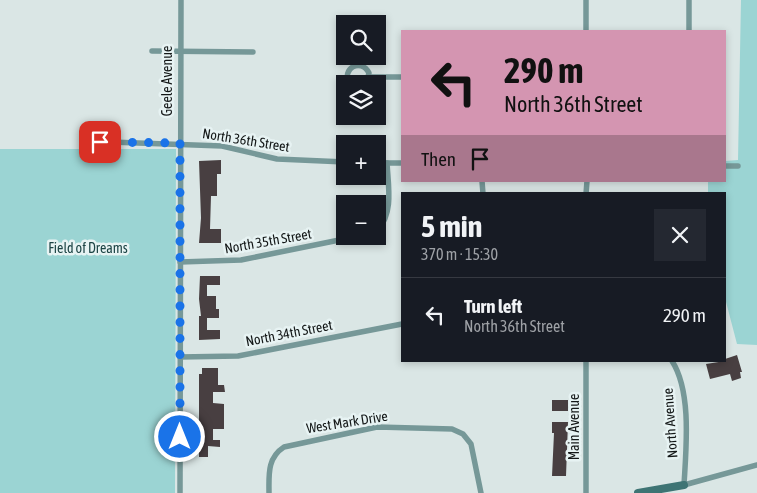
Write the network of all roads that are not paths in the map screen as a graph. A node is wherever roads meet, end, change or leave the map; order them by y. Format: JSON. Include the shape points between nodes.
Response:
{"nodes":[{"id":1,"x":180,"y":0,"type":"edge"},
{"id":2,"x":586,"y":0,"type":"edge"},
{"id":3,"x":689,"y":0,"type":"edge"},
{"id":4,"x":586,"y":30,"type":"edge"},
{"id":5,"x":689,"y":30,"type":"edge"},
{"id":6,"x":152,"y":51,"type":"dead end"},
{"id":7,"x":180,"y":52,"type":"junction"},
{"id":8,"x":253,"y":52,"type":"dead end"},
{"id":9,"x":347,"y":75,"type":"edge"},
{"id":10,"x":368,"y":75,"type":"edge"},
{"id":11,"x":386,"y":77,"type":"edge"},
{"id":12,"x":401,"y":77,"type":"edge"},
{"id":13,"x":82,"y":141,"type":"dead end"},
{"id":14,"x":180,"y":143,"type":"junction"},
{"id":15,"x":336,"y":162,"type":"edge"},
{"id":16,"x":388,"y":163,"type":"joint"},
{"id":17,"x":401,"y":163,"type":"edge"},
{"id":18,"x":726,"y":166,"type":"edge"},
{"id":19,"x":738,"y":166,"type":"dead end"},
{"id":20,"x":386,"y":214,"type":"edge"},
{"id":21,"x":336,"y":241,"type":"edge"},
{"id":22,"x":180,"y":262,"type":"junction"},
{"id":23,"x":401,"y":324,"type":"edge"},
{"id":24,"x":180,"y":357,"type":"junction"},
{"id":25,"x":586,"y":362,"type":"edge"},
{"id":26,"x":672,"y":362,"type":"edge"},
{"id":27,"x":757,"y":465,"type":"edge"},
{"id":28,"x":684,"y":490,"type":"edge"},
{"id":29,"x":180,"y":493,"type":"edge"},
{"id":30,"x":269,"y":493,"type":"edge"},
{"id":31,"x":480,"y":493,"type":"edge"},
{"id":32,"x":586,"y":493,"type":"edge"},
{"id":33,"x":638,"y":493,"type":"edge"},
{"id":34,"x":663,"y":493,"type":"edge"}],
"edges":[{"from":1,"to":7,"type":"street","name":"Geele Avenue"},
{"from":2,"to":4,"type":"street"},
{"from":3,"to":5,"type":"street"},
{"from":6,"to":7,"type":"street"},
{"from":7,"to":8,"type":"street"},
{"from":7,"to":14,"type":"street","name":"Geele Avenue"},
{"from":9,"to":10,"type":"street","via":[[355,65],[365,67]]},
{"from":11,"to":12,"type":"street"},
{"from":13,"to":14,"type":"street","name":"North 36th Street"},
{"from":14,"to":15,"type":"street","name":"North 36th Street","via":[[222,146],[285,160]]},
{"from":14,"to":22,"type":"street","name":"Geele Avenue"},
{"from":16,"to":17,"type":"street"},
{"from":16,"to":20,"type":"street"},
{"from":18,"to":19,"type":"street"},
{"from":21,"to":22,"type":"street","name":"North 35th Street","via":[[241,260]]},
{"from":22,"to":24,"type":"street","name":"Geele Avenue"},
{"from":23,"to":24,"type":"street","name":"North 34th Street","via":[[238,356]]},
{"from":24,"to":29,"type":"street","name":"Geele Avenue"},
{"from":25,"to":32,"type":"street","name":"Main Avenue"},
{"from":26,"to":28,"type":"street","name":"North Avenue","via":[[684,394]]},
{"from":27,"to":28,"type":"street"},
{"from":28,"to":33,"type":"main road"},
{"from":28,"to":34,"type":"main road"},
{"from":30,"to":31,"type":"street","name":"West Mark Drive","via":[[271,461],[284,447],[388,426],[452,429],[463,434],[473,450]]}]}
